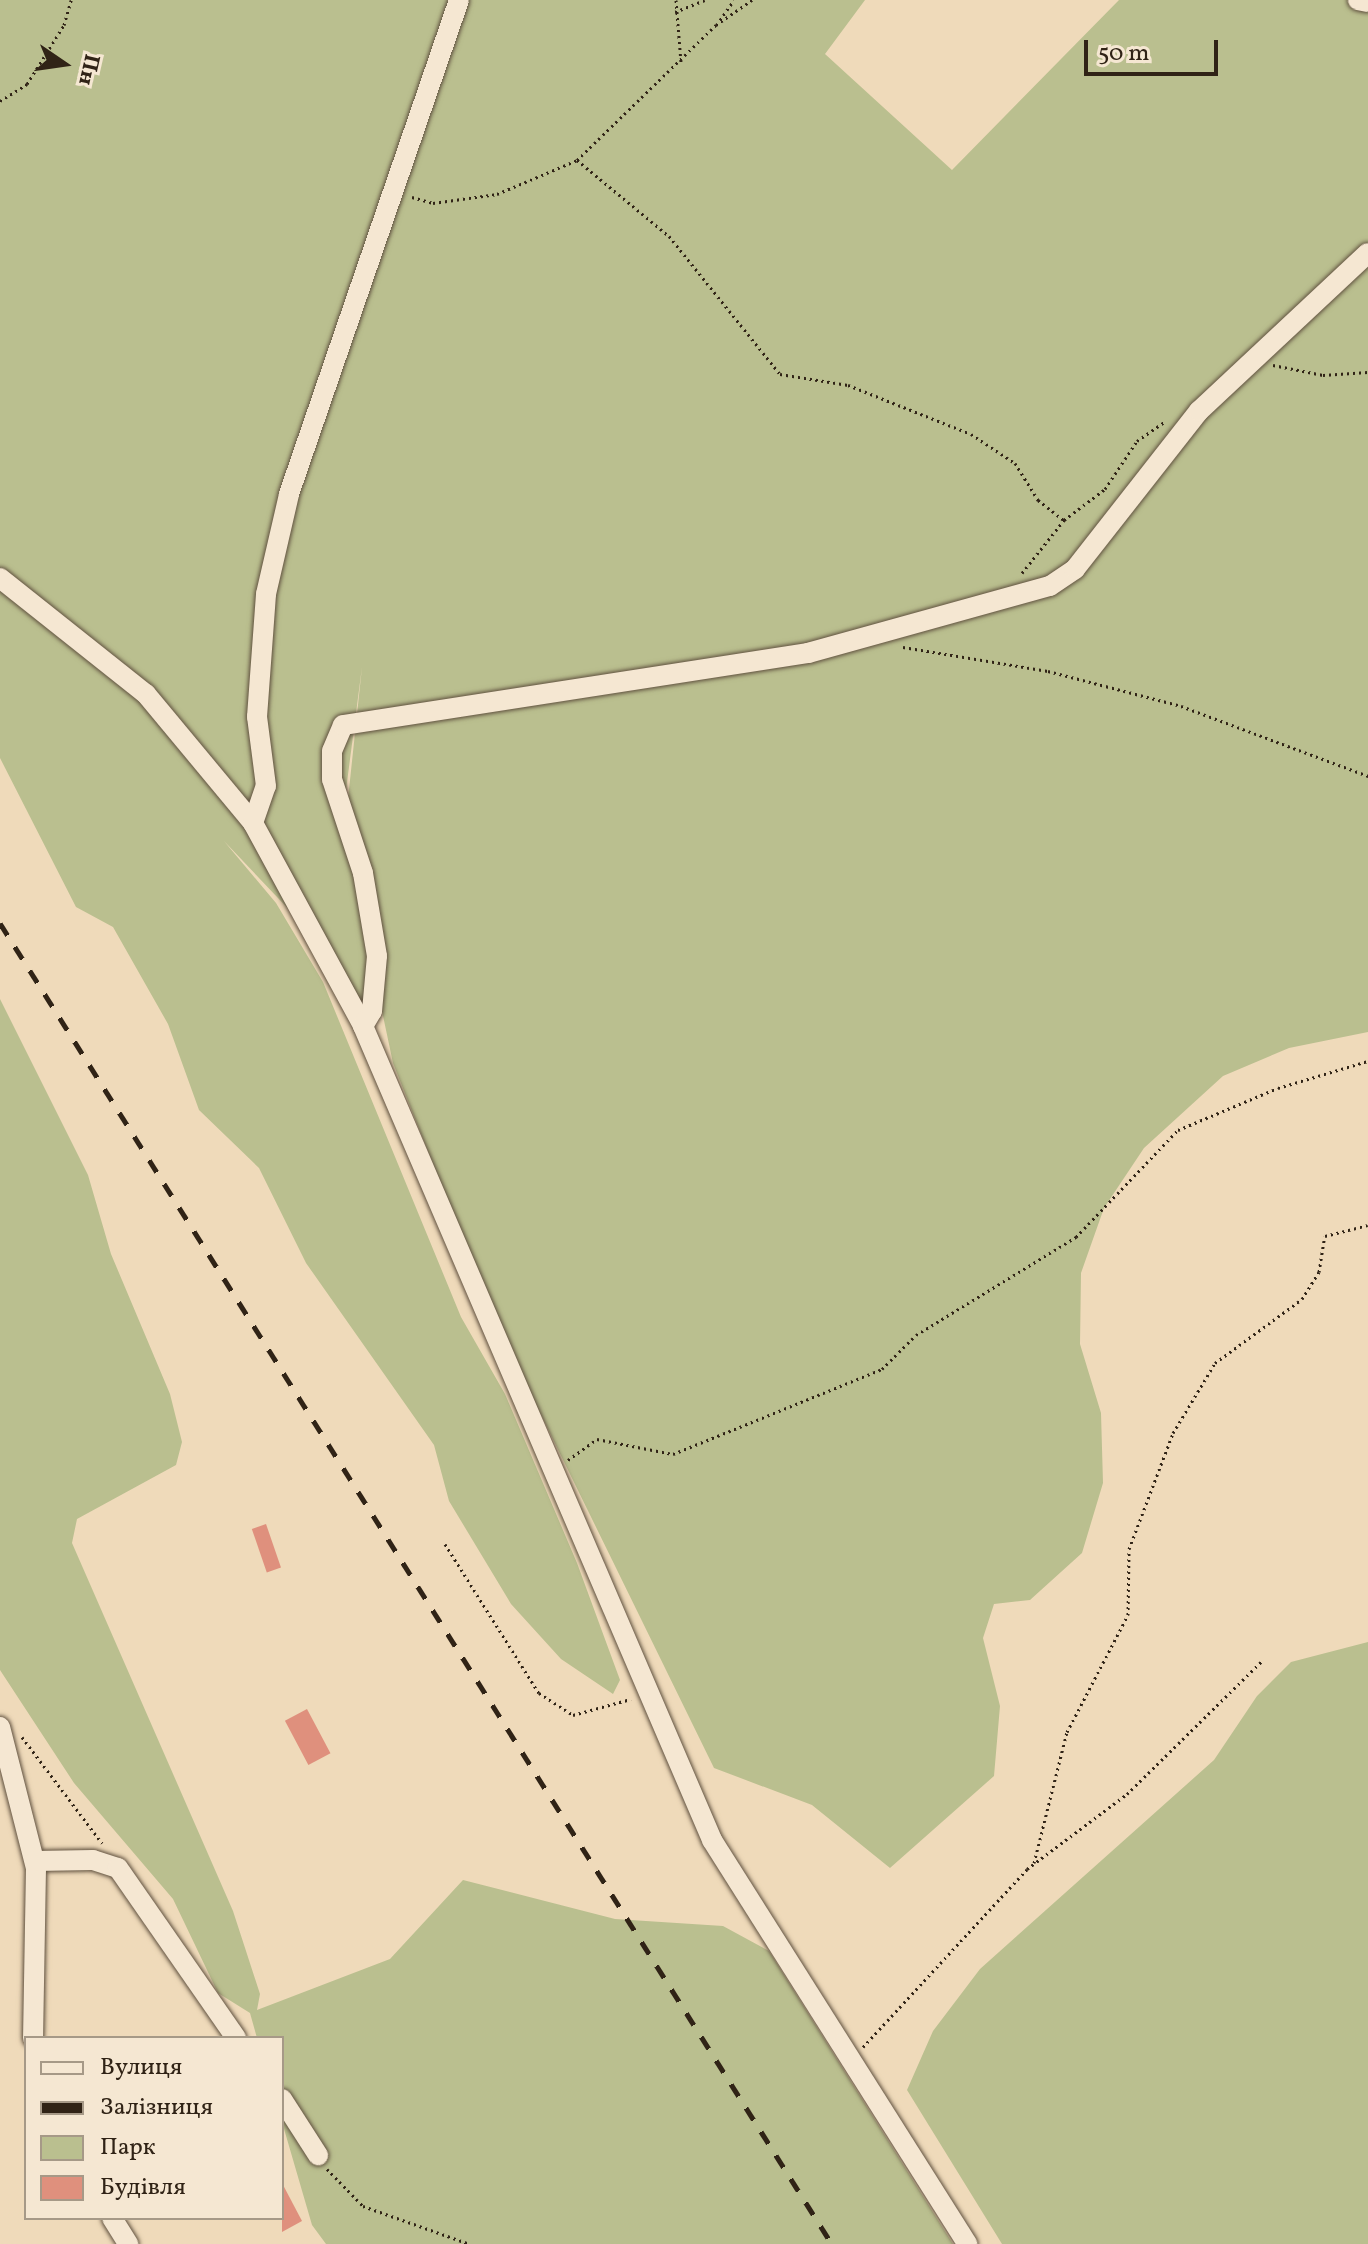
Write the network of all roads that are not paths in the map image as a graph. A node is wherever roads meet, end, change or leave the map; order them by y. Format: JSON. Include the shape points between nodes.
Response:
{"nodes":[{"id":1,"x":459,"y":0,"type":"edge"},
{"id":2,"x":1358,"y":0,"type":"edge"},
{"id":3,"x":1368,"y":2,"type":"edge"},
{"id":4,"x":1368,"y":253,"type":"edge"},
{"id":5,"x":0,"y":578,"type":"edge"},
{"id":6,"x":253,"y":823,"type":"junction"},
{"id":7,"x":363,"y":1026,"type":"junction"},
{"id":8,"x":9,"y":1730,"type":"edge"},
{"id":9,"x":35,"y":1861,"type":"junction"},
{"id":10,"x":33,"y":2036,"type":"edge"},
{"id":11,"x":235,"y":2036,"type":"edge"},
{"id":12,"x":284,"y":2102,"type":"edge"},
{"id":13,"x":318,"y":2155,"type":"road end"},
{"id":14,"x":113,"y":2220,"type":"edge"},
{"id":15,"x":128,"y":2244,"type":"edge"},
{"id":16,"x":967,"y":2244,"type":"edge"}],
"edges":[{"from":1,"to":6,"type":"lane","via":[[289,494],[266,594],[257,717],[266,786]]},
{"from":2,"to":3,"type":"lane"},
{"from":4,"to":7,"type":"lane","via":[[1257,351],[1199,411],[1075,569],[1050,586],[808,653],[343,725],[332,751],[332,779],[363,873],[377,956],[372,1011]]},
{"from":5,"to":6,"type":"lane","via":[[146,694]]},
{"from":6,"to":7,"type":"lane"},
{"from":7,"to":16,"type":"lane","via":[[484,1322],[555,1469],[712,1840]]},
{"from":8,"to":9,"type":"lane"},
{"from":9,"to":10,"type":"lane"},
{"from":9,"to":11,"type":"lane","via":[[118,1868]]},
{"from":12,"to":13,"type":"lane"},
{"from":14,"to":15,"type":"lane"}]}
